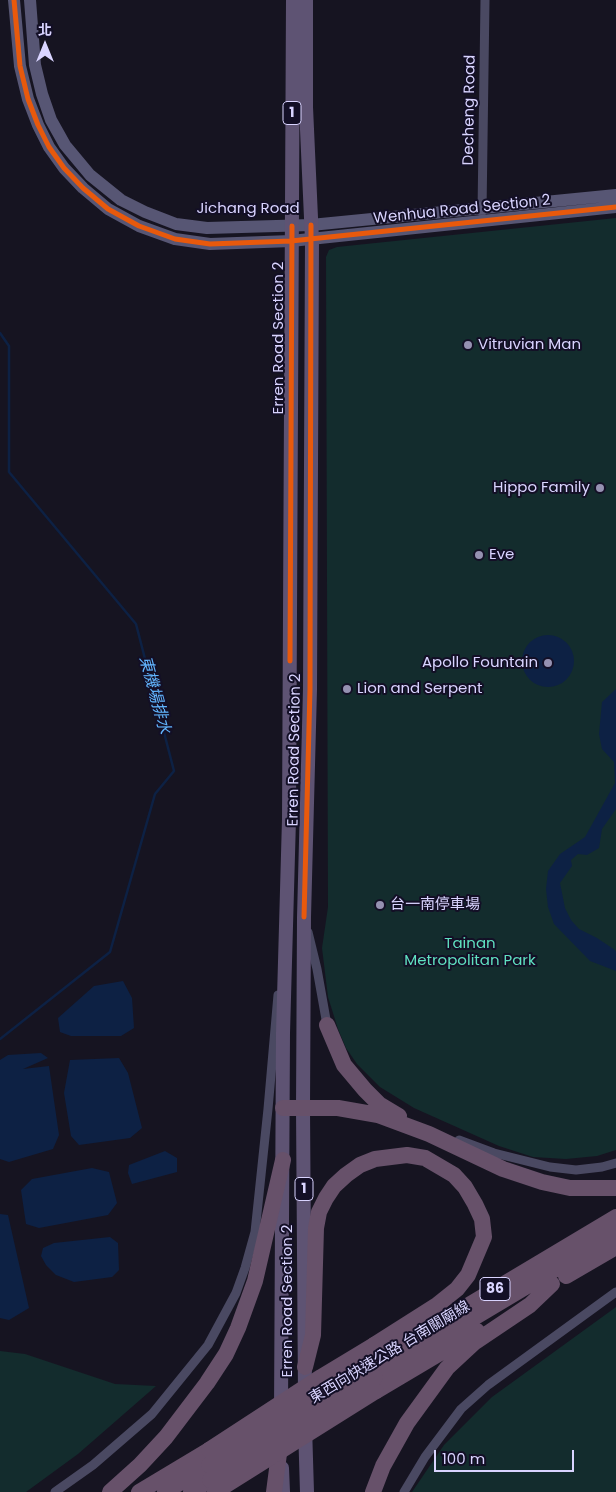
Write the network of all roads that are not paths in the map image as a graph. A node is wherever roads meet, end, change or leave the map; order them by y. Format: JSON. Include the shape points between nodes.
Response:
{"nodes":[{"id":1,"x":14,"y":0,"type":"edge"},
{"id":2,"x":30,"y":0,"type":"edge"},
{"id":3,"x":293,"y":0,"type":"edge"},
{"id":4,"x":306,"y":0,"type":"edge"},
{"id":5,"x":485,"y":0,"type":"edge"},
{"id":6,"x":616,"y":195,"type":"edge"},
{"id":7,"x":616,"y":207,"type":"edge"},
{"id":8,"x":482,"y":215,"type":"junction"},
{"id":9,"x":311,"y":225,"type":"junction"},
{"id":10,"x":292,"y":226,"type":"junction"},
{"id":11,"x":312,"y":240,"type":"junction"},
{"id":12,"x":291,"y":241,"type":"junction"},
{"id":13,"x":289,"y":818,"type":"junction"},
{"id":14,"x":304,"y":917,"type":"junction"},
{"id":15,"x":327,"y":1025,"type":"junction"},
{"id":16,"x":283,"y":1108,"type":"junction"},
{"id":17,"x":303,"y":1108,"type":"junction"},
{"id":18,"x":429,"y":1134,"type":"junction"},
{"id":19,"x":283,"y":1160,"type":"junction"},
{"id":20,"x":616,"y":1163,"type":"edge"},
{"id":21,"x":616,"y":1188,"type":"edge"},
{"id":22,"x":616,"y":1218,"type":"edge"},
{"id":23,"x":616,"y":1233,"type":"edge"},
{"id":24,"x":616,"y":1247,"type":"edge"},
{"id":25,"x":552,"y":1284,"type":"junction"},
{"id":26,"x":616,"y":1292,"type":"edge"},
{"id":27,"x":305,"y":1367,"type":"junction"},
{"id":28,"x":375,"y":1368,"type":"junction"},
{"id":29,"x":280,"y":1446,"type":"junction"},
{"id":30,"x":211,"y":1472,"type":"edge"},
{"id":31,"x":55,"y":1492,"type":"edge"},
{"id":32,"x":110,"y":1492,"type":"edge"},
{"id":33,"x":139,"y":1492,"type":"edge"},
{"id":34,"x":165,"y":1492,"type":"edge"},
{"id":35,"x":191,"y":1492,"type":"edge"},
{"id":36,"x":274,"y":1492,"type":"edge"},
{"id":37,"x":284,"y":1492,"type":"edge"},
{"id":38,"x":307,"y":1492,"type":"edge"},
{"id":39,"x":374,"y":1492,"type":"edge"},
{"id":40,"x":404,"y":1492,"type":"edge"}],
"edges":[{"from":1,"to":12,"type":"street","name":"Jichang Road","via":[[20,66],[28,99],[49,147],[83,188],[108,209],[139,226],[175,239],[210,244]]},
{"from":2,"to":10,"type":"street","name":"Jichang Road","via":[[35,66],[45,103],[66,145],[90,175],[121,200],[176,224],[207,228]]},
{"from":3,"to":10,"type":"main road","name":"Erren Road Section 2","number":"1"},
{"from":4,"to":9,"type":"main road","name":"Erren Road Section 2","number":"1"},
{"from":5,"to":8,"type":"street","name":"Decheng Road"},
{"from":6,"to":8,"type":"street","name":"Wenhua Road Section 2"},
{"from":7,"to":8,"type":"street","name":"Wenhua Road Section 2"},
{"from":8,"to":9,"type":"street","name":"Wenhua Road Section 2"},
{"from":8,"to":11,"type":"street","name":"Wenhua Road Section 2"},
{"from":9,"to":10,"type":"street","name":"Jichang Road"},
{"from":9,"to":11,"type":"main road","name":"Erren Road Section 2","number":"1"},
{"from":10,"to":12,"type":"main road","name":"Erren Road Section 2","number":"1"},
{"from":11,"to":12,"type":"street","name":"Jichang Road"},
{"from":11,"to":14,"type":"main road","name":"Erren Road Section 2","number":"1","via":[[310,689]]},
{"from":12,"to":13,"type":"main road","name":"Erren Road Section 2","number":"1"},
{"from":13,"to":16,"type":"main road","name":"Erren Road Section 2","number":"1"},
{"from":13,"to":31,"type":"street","via":[[284,829],[278,985],[268,1109],[255,1232],[245,1268],[232,1301],[208,1345],[152,1414],[93,1465]]},
{"from":14,"to":15,"type":"street"},
{"from":14,"to":17,"type":"main road","name":"Erren Road Section 2","number":"1"},
{"from":15,"to":18,"type":"highway","via":[[344,1065],[365,1090],[379,1104]]},
{"from":15,"to":20,"type":"street","via":[[361,1077],[388,1104],[417,1122],[452,1138],[522,1161],[576,1170]]},
{"from":16,"to":17,"type":"highway"},
{"from":16,"to":19,"type":"main road","name":"Erren Road Section 2","number":"1"},
{"from":17,"to":18,"type":"highway","via":[[360,1111]]},
{"from":17,"to":27,"type":"main road","name":"Erren Road Section 2","number":"1"},
{"from":18,"to":21,"type":"highway","via":[[503,1169],[542,1182],[570,1188]]},
{"from":19,"to":29,"type":"main road","name":"Erren Road Section 2","number":"1"},
{"from":19,"to":32,"type":"highway","via":[[255,1280],[226,1354],[166,1437]]},
{"from":22,"to":28,"type":"highway","name":"東西向快速公路 台南關廟線","number":"86"},
{"from":23,"to":28,"type":"highway","name":"東西向快速公路 台南關廟線","number":"86"},
{"from":24,"to":25,"type":"highway"},
{"from":25,"to":28,"type":"highway"},
{"from":25,"to":39,"type":"highway","via":[[530,1305],[475,1342],[447,1368],[407,1423],[383,1466]]},
{"from":26,"to":40,"type":"street","via":[[488,1384],[461,1409],[425,1457]]},
{"from":27,"to":28,"type":"highway","via":[[313,1335],[316,1228],[326,1198],[334,1186],[360,1165],[375,1159],[408,1155],[425,1158],[454,1175],[465,1187],[482,1219],[484,1237],[468,1275],[457,1289],[436,1305]]},
{"from":27,"to":38,"type":"main road","name":"Erren Road Section 2","number":"1"},
{"from":28,"to":30,"type":"highway","name":"東西向快速公路 台南關廟線","number":"86","bridge":true},
{"from":28,"to":30,"type":"highway","bridge":true},
{"from":29,"to":36,"type":"highway"},
{"from":29,"to":37,"type":"main road","number":"1"},
{"from":30,"to":33,"type":"highway"},
{"from":30,"to":34,"type":"highway","name":"東西向快速公路 台南關廟線","number":"86"},
{"from":30,"to":35,"type":"highway","name":"東西向快速公路 台南關廟線","number":"86"}]}
